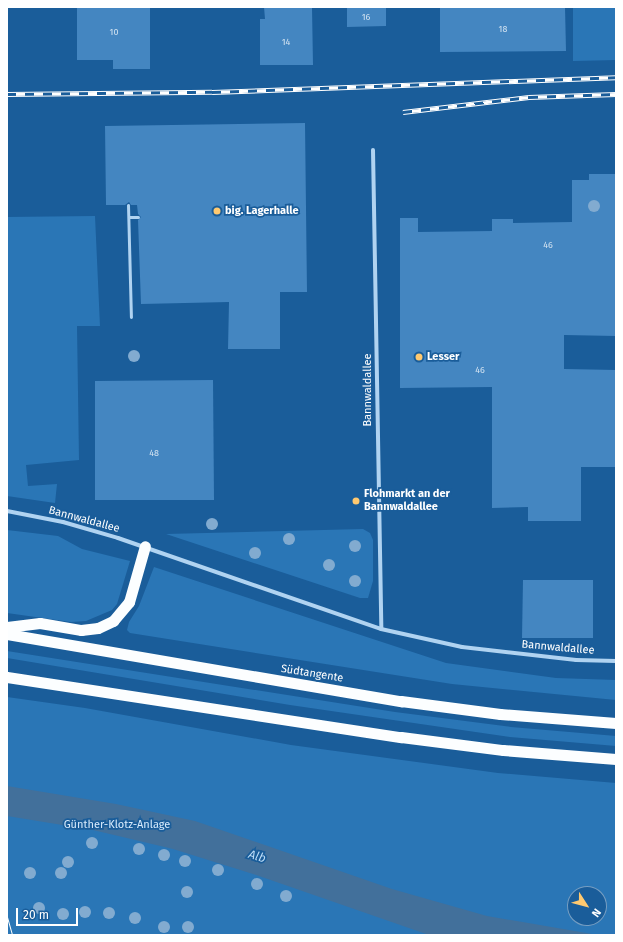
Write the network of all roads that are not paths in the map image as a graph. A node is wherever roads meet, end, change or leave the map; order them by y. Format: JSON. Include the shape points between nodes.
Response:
{"nodes":[{"id":1,"x":373,"y":150,"type":"dead end"},
{"id":2,"x":128,"y":205,"type":"dead end"},
{"id":3,"x":129,"y":217,"type":"junction"},
{"id":4,"x":138,"y":217,"type":"dead end"},
{"id":5,"x":131,"y":317,"type":"dead end"},
{"id":6,"x":7,"y":511,"type":"edge"},
{"id":7,"x":145,"y":546,"type":"junction"},
{"id":8,"x":7,"y":627,"type":"edge"},
{"id":9,"x":381,"y":629,"type":"junction"},
{"id":10,"x":7,"y":634,"type":"edge"},
{"id":11,"x":616,"y":661,"type":"edge"},
{"id":12,"x":7,"y":677,"type":"edge"},
{"id":13,"x":616,"y":723,"type":"edge"},
{"id":14,"x":616,"y":759,"type":"edge"}],
"edges":[{"from":1,"to":9,"type":"street","name":"Bannwaldallee"},
{"from":2,"to":3,"type":"lane"},
{"from":3,"to":4,"type":"lane"},
{"from":3,"to":5,"type":"lane"},
{"from":6,"to":7,"type":"street","name":"Bannwaldallee","via":[[63,522]]},
{"from":7,"to":8,"type":"highway","via":[[129,602],[112,621],[98,628],[81,630],[40,623]]},
{"from":7,"to":9,"type":"street","name":"Bannwaldallee"},
{"from":9,"to":11,"type":"street","name":"Bannwaldallee","via":[[462,647],[576,660]]},
{"from":10,"to":13,"type":"highway","name":"Südtangente","via":[[401,700],[500,714]]},
{"from":12,"to":14,"type":"highway","via":[[409,738],[503,750]]}]}
